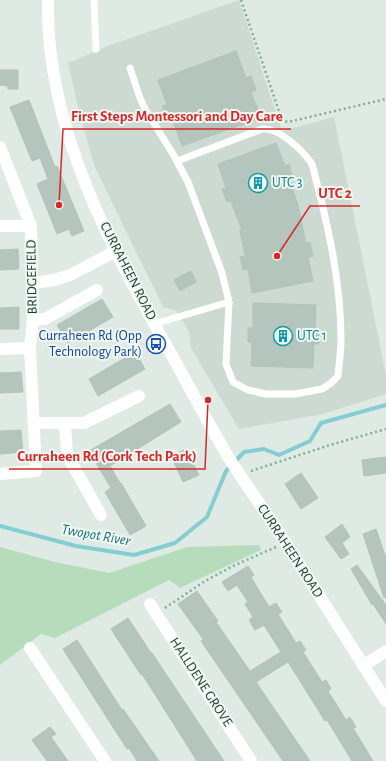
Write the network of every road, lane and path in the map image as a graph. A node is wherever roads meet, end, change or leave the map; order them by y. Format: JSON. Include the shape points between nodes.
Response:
{"nodes":[{"id":1,"x":48,"y":0,"type":"edge"},
{"id":2,"x":94,"y":0,"type":"edge"},
{"id":3,"x":241,"y":0,"type":"edge"},
{"id":4,"x":96,"y":49,"type":"dead end"},
{"id":5,"x":130,"y":68,"type":"dead end"},
{"id":6,"x":386,"y":99,"type":"edge"},
{"id":7,"x":0,"y":147,"type":"edge"},
{"id":8,"x":177,"y":161,"type":"junction"},
{"id":9,"x":0,"y":226,"type":"edge"},
{"id":10,"x":31,"y":226,"type":"junction"},
{"id":11,"x":116,"y":250,"type":"junction"},
{"id":12,"x":33,"y":283,"type":"junction"},
{"id":13,"x":97,"y":290,"type":"dead end"},
{"id":14,"x":229,"y":302,"type":"junction"},
{"id":15,"x":33,"y":320,"type":"junction"},
{"id":16,"x":154,"y":324,"type":"junction"},
{"id":17,"x":30,"y":348,"type":"junction"},
{"id":18,"x":0,"y":349,"type":"edge"},
{"id":19,"x":139,"y":396,"type":"dead end"},
{"id":20,"x":34,"y":423,"type":"junction"},
{"id":21,"x":65,"y":424,"type":"junction"},
{"id":22,"x":386,"y":429,"type":"edge"},
{"id":23,"x":0,"y":474,"type":"edge"},
{"id":24,"x":241,"y":475,"type":"junction"},
{"id":25,"x":101,"y":515,"type":"dead end"},
{"id":26,"x":284,"y":540,"type":"junction"},
{"id":27,"x":153,"y":609,"type":"joint"},
{"id":28,"x":30,"y":648,"type":"dead end"},
{"id":29,"x":386,"y":651,"type":"edge"},
{"id":30,"x":363,"y":666,"type":"junction"},
{"id":31,"x":386,"y":701,"type":"edge"},
{"id":32,"x":105,"y":761,"type":"edge"},
{"id":33,"x":251,"y":761,"type":"edge"}],
"edges":[{"from":1,"to":11,"type":"street","name":"CURRAHEEN ROAD","via":[[52,70],[65,127],[80,171]]},
{"from":2,"to":4,"type":"lane"},
{"from":3,"to":6,"type":"path","via":[[284,121]]},
{"from":5,"to":8,"type":"lane","via":[[145,109]]},
{"from":7,"to":10,"type":"street","name":"BRIDGEFIELD"},
{"from":8,"to":14,"type":"lane","via":[[188,182],[222,273]]},
{"from":8,"to":14,"type":"lane","via":[[268,128],[291,142],[307,156],[312,164],[319,191],[336,282],[341,341],[338,376],[322,389],[295,394],[266,394],[248,390],[233,382],[226,364]]},
{"from":9,"to":10,"type":"street"},
{"from":10,"to":12,"type":"street","name":"BRIDGEFIELD"},
{"from":11,"to":12,"type":"street","via":[[70,275]]},
{"from":11,"to":16,"type":"street","name":"CURRAHEEN ROAD"},
{"from":12,"to":15,"type":"street","name":"BRIDGEFIELD"},
{"from":13,"to":15,"type":"street","via":[[45,318]]},
{"from":14,"to":16,"type":"lane"},
{"from":15,"to":17,"type":"street","name":"BRIDGEFIELD"},
{"from":16,"to":24,"type":"street","name":"CURRAHEEN ROAD"},
{"from":17,"to":18,"type":"street"},
{"from":17,"to":20,"type":"street","name":"BRIDGEFIELD"},
{"from":19,"to":21,"type":"street","via":[[84,423]]},
{"from":20,"to":21,"type":"street"},
{"from":20,"to":23,"type":"street","name":"BRIDGEFIELD","via":[[36,471]]},
{"from":21,"to":25,"type":"street","via":[[67,455]]},
{"from":22,"to":24,"type":"path"},
{"from":24,"to":26,"type":"street","name":"CURRAHEEN ROAD"},
{"from":26,"to":27,"type":"path","via":[[273,549],[233,566]]},
{"from":26,"to":30,"type":"street","name":"CURRAHEEN ROAD"},
{"from":27,"to":33,"type":"street","name":"HALLDENE GROVE"},
{"from":28,"to":32,"type":"street"},
{"from":29,"to":30,"type":"street"},
{"from":30,"to":31,"type":"street","name":"CURRAHEEN ROAD"}]}
